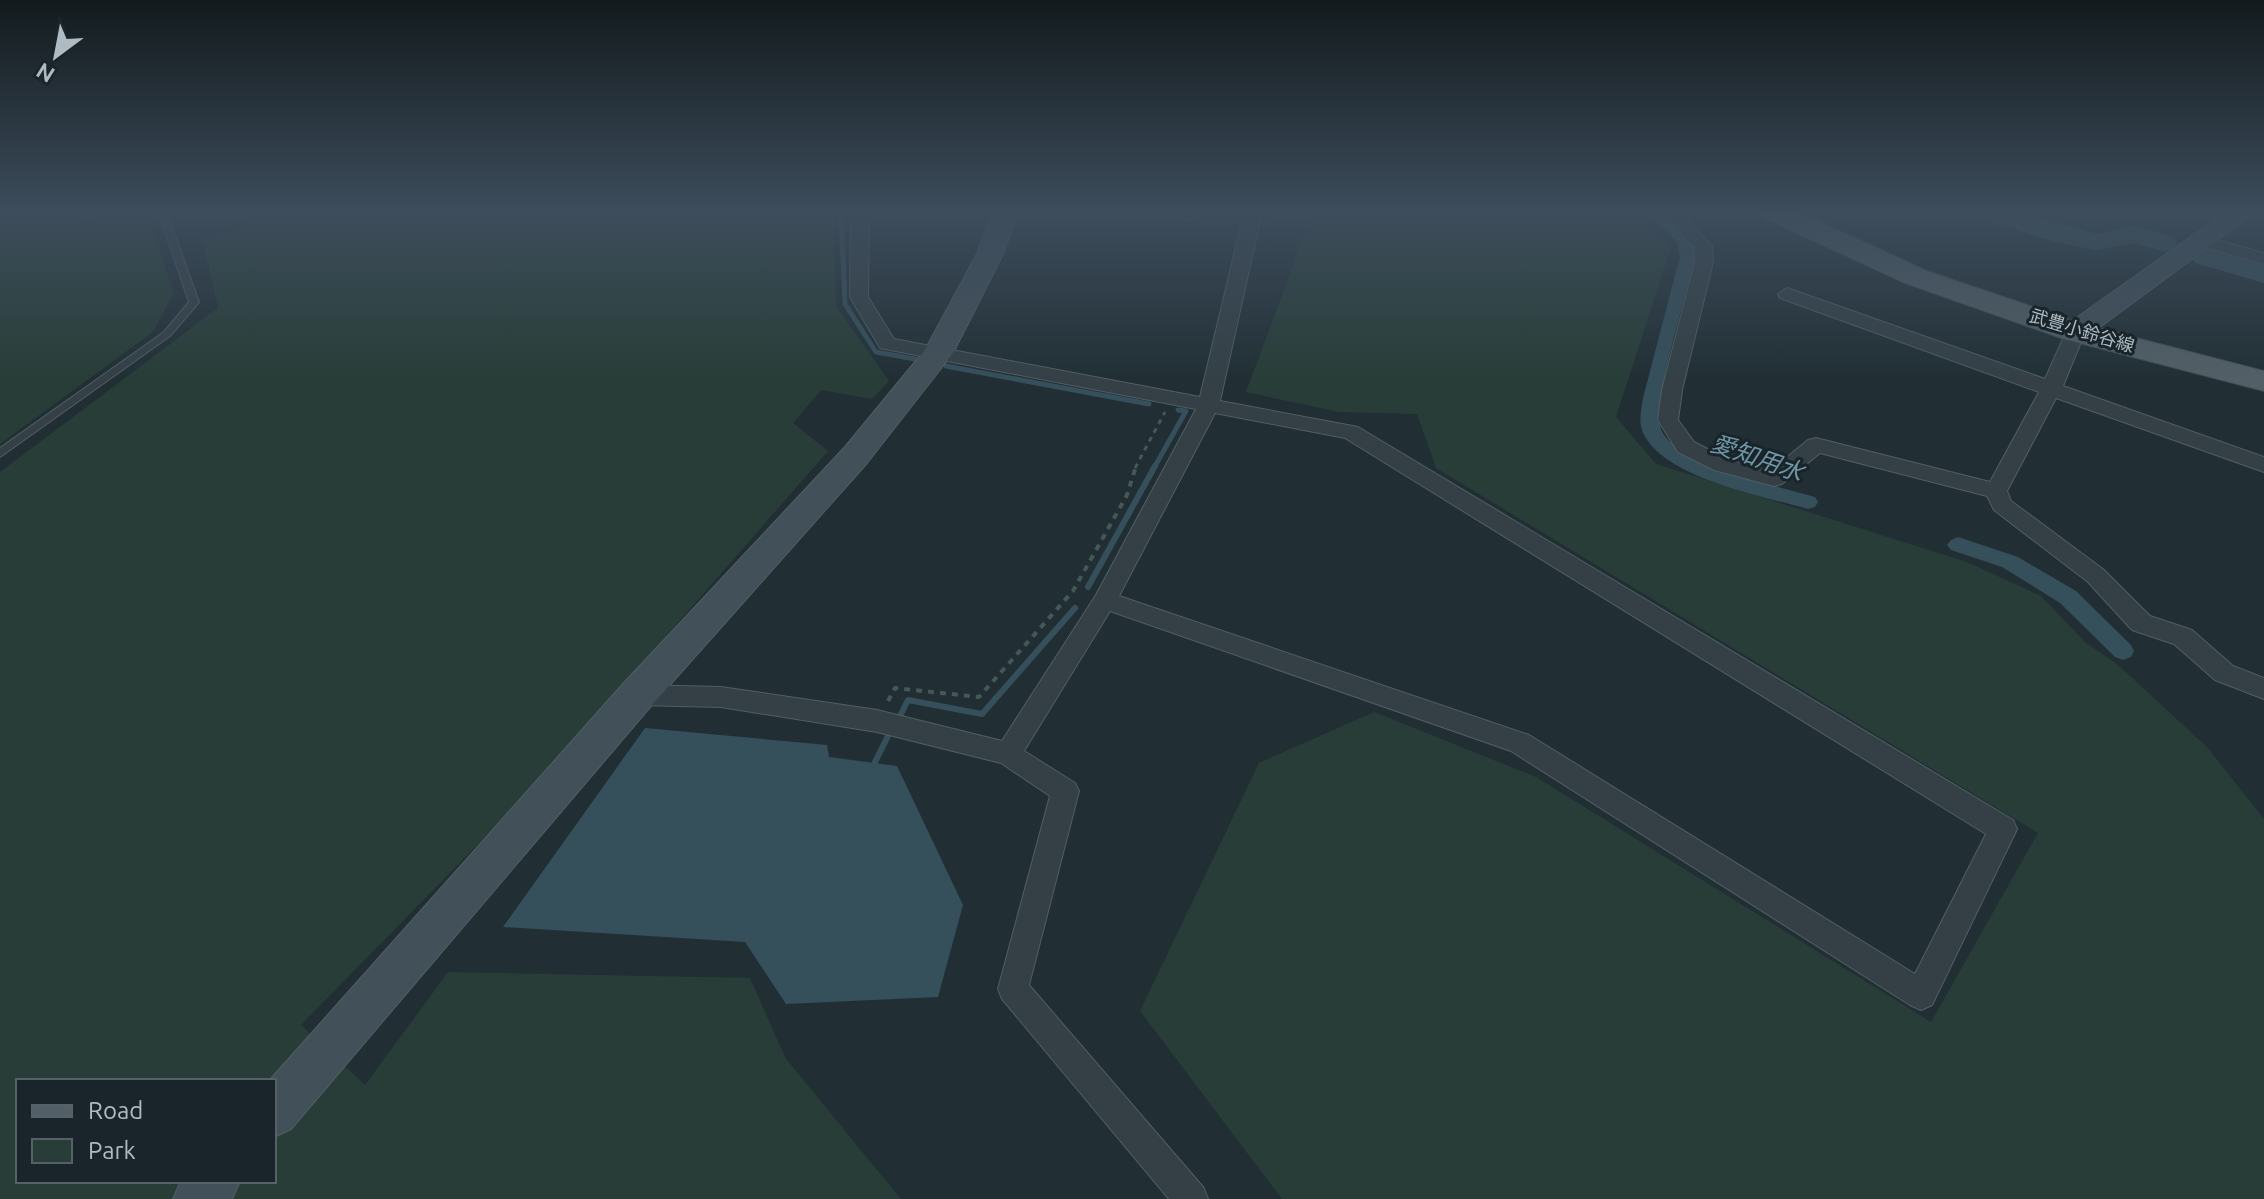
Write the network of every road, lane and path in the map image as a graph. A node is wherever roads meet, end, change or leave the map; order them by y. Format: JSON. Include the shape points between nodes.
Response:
{"nodes":[{"id":1,"x":182,"y":267,"type":"edge"},
{"id":2,"x":859,"y":267,"type":"edge"},
{"id":3,"x":983,"y":267,"type":"edge"},
{"id":4,"x":1240,"y":267,"type":"edge"},
{"id":5,"x":1703,"y":267,"type":"edge"},
{"id":6,"x":1894,"y":267,"type":"edge"},
{"id":7,"x":2166,"y":267,"type":"edge"},
{"id":8,"x":1787,"y":294,"type":"dead end"},
{"id":9,"x":2075,"y":332,"type":"junction"},
{"id":10,"x":938,"y":353,"type":"junction"},
{"id":11,"x":2264,"y":381,"type":"edge"},
{"id":12,"x":2052,"y":387,"type":"junction"},
{"id":13,"x":1173,"y":397,"type":"junction"},
{"id":14,"x":1209,"y":404,"type":"junction"},
{"id":15,"x":0,"y":453,"type":"edge"},
{"id":16,"x":2264,"y":465,"type":"edge"},
{"id":17,"x":1996,"y":491,"type":"junction"},
{"id":18,"x":1105,"y":600,"type":"junction"},
{"id":19,"x":2264,"y":689,"type":"edge"},
{"id":20,"x":637,"y":695,"type":"junction"},
{"id":21,"x":877,"y":721,"type":"junction"},
{"id":22,"x":1008,"y":754,"type":"junction"},
{"id":23,"x":276,"y":1110,"type":"edge"},
{"id":24,"x":212,"y":1183,"type":"edge"},
{"id":25,"x":199,"y":1199,"type":"edge"},
{"id":26,"x":1191,"y":1199,"type":"edge"}],
"edges":[{"from":1,"to":15,"type":"lane","via":[[194,302],[167,334]]},
{"from":2,"to":10,"type":"street","via":[[859,297],[887,344]]},
{"from":3,"to":10,"type":"street"},
{"from":4,"to":14,"type":"street"},
{"from":5,"to":17,"type":"street","via":[[1668,420],[1686,447],[1722,465],[1774,479],[1816,445]]},
{"from":6,"to":9,"type":"main road","name":"武豊小鈴谷線"},
{"from":7,"to":9,"type":"street"},
{"from":8,"to":12,"type":"street"},
{"from":9,"to":11,"type":"main road","name":"武豊小鈴谷線"},
{"from":9,"to":12,"type":"street"},
{"from":10,"to":13,"type":"street"},
{"from":10,"to":20,"type":"street","via":[[856,455]]},
{"from":12,"to":16,"type":"street"},
{"from":12,"to":17,"type":"street"},
{"from":13,"to":14,"type":"street"},
{"from":13,"to":21,"type":"path","via":[[1131,476],[1127,495],[1073,591],[979,697],[895,688]]},
{"from":14,"to":18,"type":"street"},
{"from":14,"to":18,"type":"street","via":[[1351,432],[2003,829],[1921,995],[1520,743]]},
{"from":17,"to":19,"type":"street","via":[[2002,505],[2096,576],[2141,623],[2183,637],[2224,673]]},
{"from":18,"to":22,"type":"street"},
{"from":20,"to":21,"type":"street","via":[[721,697]]},
{"from":20,"to":23,"type":"street"},
{"from":21,"to":22,"type":"street"},
{"from":22,"to":26,"type":"street","via":[[1065,791],[1013,989]]},
{"from":24,"to":25,"type":"street"}]}
